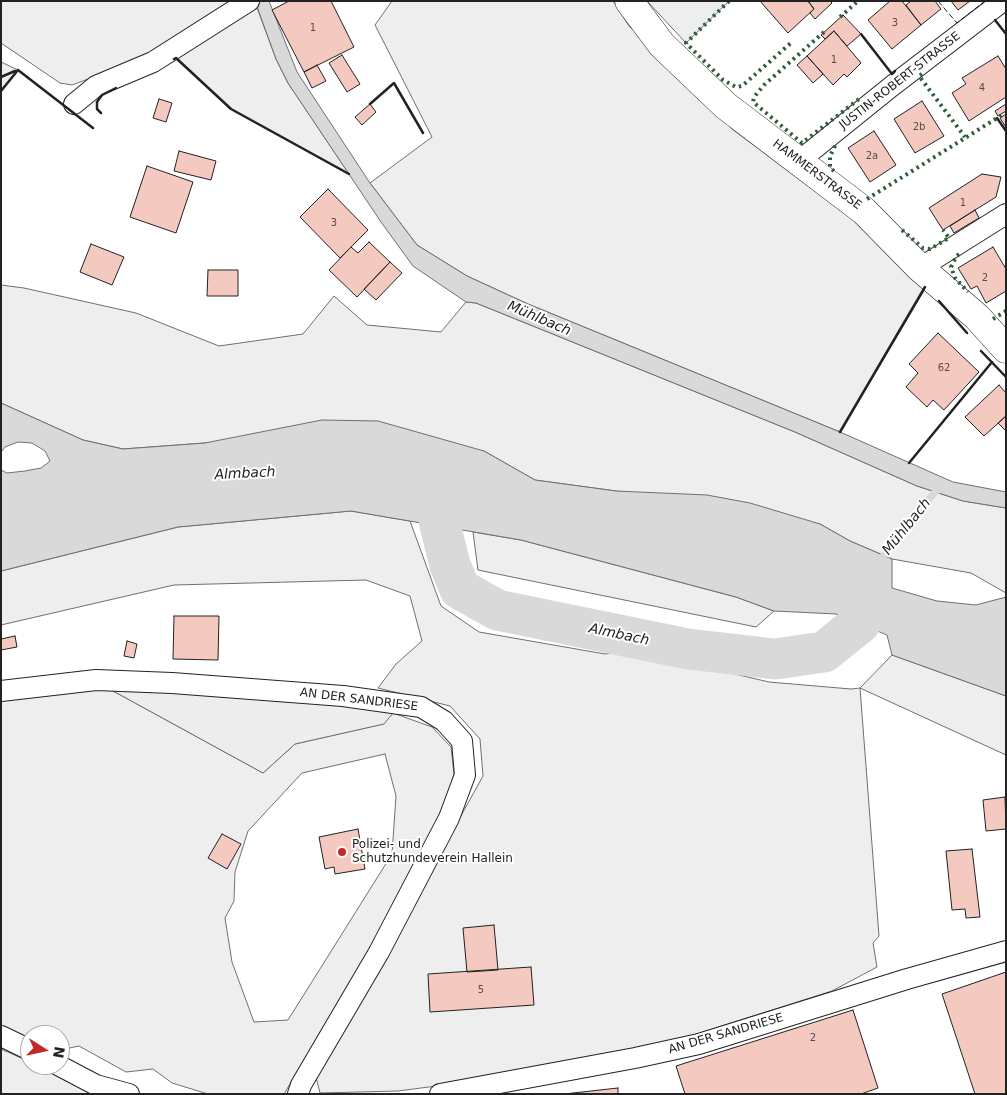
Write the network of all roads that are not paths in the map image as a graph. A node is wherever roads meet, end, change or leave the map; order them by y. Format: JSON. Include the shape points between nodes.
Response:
{"nodes":[{"id":1,"x":248,"y":1,"type":"edge"},
{"id":2,"x":628,"y":1,"type":"edge"},
{"id":3,"x":1003,"y":1,"type":"edge"},
{"id":4,"x":74,"y":104,"type":"dead end"},
{"id":5,"x":799,"y":161,"type":"junction"},
{"id":6,"x":1006,"y":214,"type":"edge"},
{"id":7,"x":920,"y":268,"type":"junction"},
{"id":8,"x":1006,"y":349,"type":"edge"},
{"id":9,"x":1,"y":691,"type":"edge"},
{"id":10,"x":1006,"y":951,"type":"edge"},
{"id":11,"x":1,"y":1036,"type":"edge"},
{"id":12,"x":20,"y":1045,"type":"edge"},
{"id":13,"x":70,"y":1071,"type":"edge"},
{"id":14,"x":129,"y":1094,"type":"edge"},
{"id":15,"x":298,"y":1094,"type":"edge"},
{"id":16,"x":440,"y":1094,"type":"edge"}],
"edges":[{"from":1,"to":4,"type":"street","via":[[152,62],[96,86]]},
{"from":2,"to":5,"type":"street","name":"HAMMERSTRASSE","via":[[662,45],[726,106]]},
{"from":3,"to":5,"type":"street","name":"JUSTIN-ROBERT-STRASSE"},
{"from":5,"to":7,"type":"street","name":"HAMMERSTRASSE","via":[[864,211]]},
{"from":6,"to":7,"type":"street"},
{"from":7,"to":8,"type":"street","name":"HAMMERSTRASSE","via":[[977,317]]},
{"from":9,"to":15,"type":"street","name":"AN DER SANDRIESE","via":[[96,680],[343,696],[421,707],[444,721],[462,741],[464,775],[449,818],[379,952]]},
{"from":10,"to":16,"type":"street","name":"AN DER SANDRIESE","via":[[699,1044]]},
{"from":11,"to":12,"type":"street"},
{"from":13,"to":14,"type":"street","via":[[96,1085]]}]}
